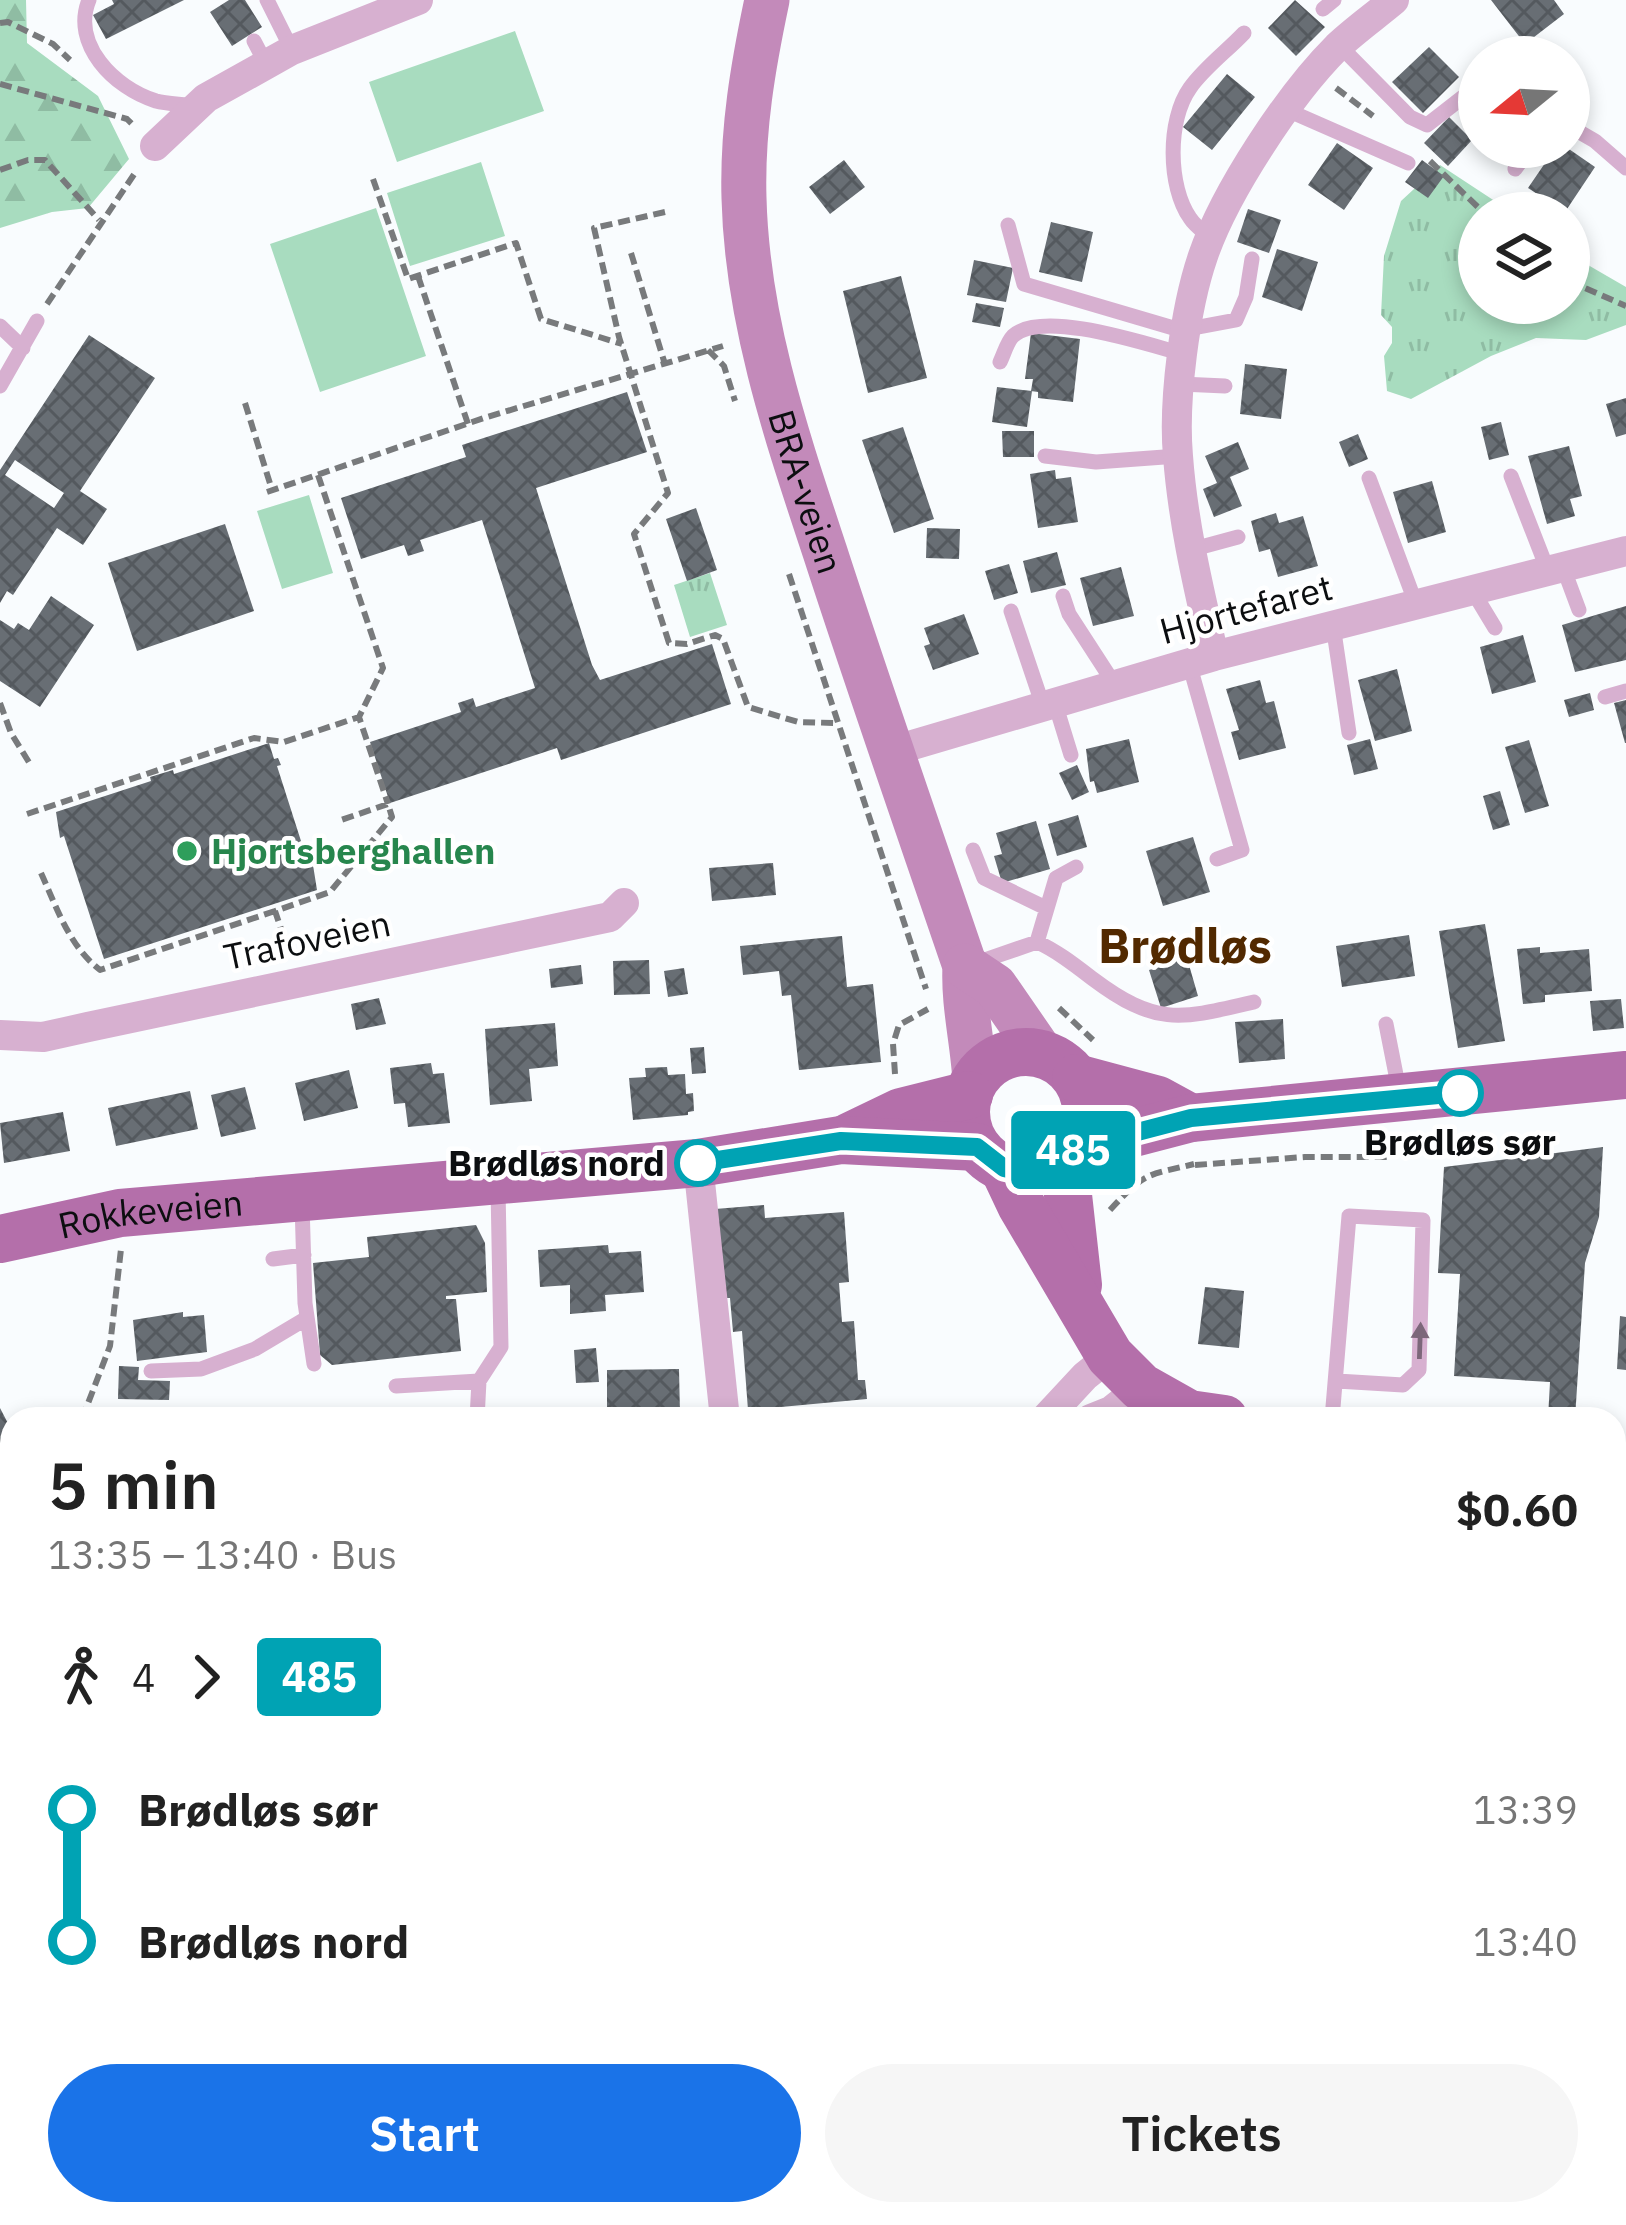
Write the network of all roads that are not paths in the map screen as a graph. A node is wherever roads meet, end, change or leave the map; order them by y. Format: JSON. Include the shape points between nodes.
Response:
{"nodes":[{"id":1,"x":89,"y":0,"type":"edge"},
{"id":2,"x":267,"y":0,"type":"edge"},
{"id":3,"x":418,"y":0,"type":"edge"},
{"id":4,"x":767,"y":0,"type":"edge"},
{"id":5,"x":1394,"y":0,"type":"edge"},
{"id":6,"x":1244,"y":33,"type":"dead end"},
{"id":7,"x":1339,"y":45,"type":"junction"},
{"id":8,"x":270,"y":52,"type":"junction"},
{"id":9,"x":1458,"y":101,"type":"edge"},
{"id":10,"x":197,"y":106,"type":"junction"},
{"id":11,"x":1287,"y":110,"type":"junction"},
{"id":12,"x":1590,"y":138,"type":"edge"},
{"id":13,"x":155,"y":146,"type":"road end"},
{"id":14,"x":1408,"y":164,"type":"dead end"},
{"id":15,"x":1626,"y":168,"type":"edge"},
{"id":16,"x":1008,"y":225,"type":"dead end"},
{"id":17,"x":1211,"y":238,"type":"junction"},
{"id":18,"x":1252,"y":259,"type":"dead end"},
{"id":19,"x":37,"y":321,"type":"road end"},
{"id":20,"x":0,"y":326,"type":"edge"},
{"id":21,"x":22,"y":348,"type":"junction"},
{"id":22,"x":1185,"y":350,"type":"junction"},
{"id":23,"x":1000,"y":362,"type":"dead end"},
{"id":24,"x":2,"y":376,"type":"edge"},
{"id":25,"x":1225,"y":386,"type":"dead end"},
{"id":26,"x":1045,"y":456,"type":"dead end"},
{"id":27,"x":1178,"y":456,"type":"junction"},
{"id":28,"x":1511,"y":476,"type":"dead end"},
{"id":29,"x":1369,"y":478,"type":"dead end"},
{"id":30,"x":1238,"y":537,"type":"dead end"},
{"id":31,"x":1190,"y":550,"type":"junction"},
{"id":32,"x":1626,"y":551,"type":"edge"},
{"id":33,"x":1556,"y":569,"type":"junction"},
{"id":34,"x":1472,"y":590,"type":"junction"},
{"id":35,"x":1064,"y":596,"type":"dead end"},
{"id":36,"x":1416,"y":604,"type":"junction"},
{"id":37,"x":1579,"y":610,"type":"dead end"},
{"id":38,"x":1011,"y":611,"type":"dead end"},
{"id":39,"x":1333,"y":625,"type":"junction"},
{"id":40,"x":1495,"y":628,"type":"dead end"},
{"id":41,"x":1201,"y":660,"type":"junction"},
{"id":42,"x":1115,"y":685,"type":"junction"},
{"id":43,"x":1626,"y":692,"type":"edge"},
{"id":44,"x":1605,"y":697,"type":"dead end"},
{"id":45,"x":1049,"y":704,"type":"junction"},
{"id":46,"x":1349,"y":733,"type":"dead end"},
{"id":47,"x":889,"y":752,"type":"junction"},
{"id":48,"x":1071,"y":754,"type":"dead end"},
{"id":49,"x":973,"y":850,"type":"dead end"},
{"id":50,"x":1216,"y":859,"type":"dead end"},
{"id":51,"x":1076,"y":867,"type":"dead end"},
{"id":52,"x":624,"y":903,"type":"dead end"},
{"id":53,"x":1046,"y":908,"type":"junction"},
{"id":54,"x":1037,"y":942,"type":"junction"},
{"id":55,"x":965,"y":966,"type":"junction"},
{"id":56,"x":1254,"y":1002,"type":"dead end"},
{"id":57,"x":1386,"y":1024,"type":"dead end"},
{"id":58,"x":0,"y":1035,"type":"edge"},
{"id":59,"x":1073,"y":1059,"type":"junction"},
{"id":60,"x":1626,"y":1076,"type":"edge"},
{"id":61,"x":972,"y":1088,"type":"junction"},
{"id":62,"x":1400,"y":1099,"type":"junction"},
{"id":63,"x":841,"y":1141,"type":"junction"},
{"id":64,"x":1193,"y":1145,"type":"junction"},
{"id":65,"x":1070,"y":1154,"type":"junction"},
{"id":66,"x":990,"y":1158,"type":"junction"},
{"id":67,"x":698,"y":1163,"type":"junction"},
{"id":68,"x":498,"y":1179,"type":"junction"},
{"id":69,"x":302,"y":1195,"type":"junction"},
{"id":70,"x":0,"y":1239,"type":"edge"},
{"id":71,"x":304,"y":1255,"type":"junction"},
{"id":72,"x":273,"y":1259,"type":"dead end"},
{"id":73,"x":1080,"y":1301,"type":"junction"},
{"id":74,"x":307,"y":1318,"type":"junction"},
{"id":75,"x":314,"y":1364,"type":"dead end"},
{"id":76,"x":152,"y":1371,"type":"dead end"},
{"id":77,"x":1125,"y":1371,"type":"junction"},
{"id":78,"x":479,"y":1381,"type":"junction"},
{"id":79,"x":1337,"y":1381,"type":"junction"},
{"id":80,"x":396,"y":1385,"type":"dead end"},
{"id":81,"x":478,"y":1407,"type":"edge"},
{"id":82,"x":724,"y":1407,"type":"edge"},
{"id":83,"x":1056,"y":1407,"type":"edge"},
{"id":84,"x":1113,"y":1407,"type":"edge"},
{"id":85,"x":1179,"y":1407,"type":"edge"},
{"id":86,"x":1334,"y":1407,"type":"edge"}],
"edges":[{"from":1,"to":10,"type":"lane","via":[[83,29],[119,81],[155,100]]},
{"from":2,"to":8,"type":"lane"},
{"from":3,"to":8,"type":"street"},
{"from":4,"to":47,"type":"main road","name":"BRA-veien","via":[[745,155],[758,326]]},
{"from":5,"to":7,"type":"street"},
{"from":6,"to":17,"type":"lane","via":[[1189,89],[1177,118],[1181,203]]},
{"from":7,"to":9,"type":"lane","via":[[1426,125]]},
{"from":7,"to":11,"type":"street"},
{"from":8,"to":10,"type":"street"},
{"from":10,"to":13,"type":"street"},
{"from":11,"to":14,"type":"lane"},
{"from":11,"to":17,"type":"street"},
{"from":12,"to":15,"type":"lane"},
{"from":16,"to":22,"type":"lane","via":[[1024,284]]},
{"from":17,"to":22,"type":"street"},
{"from":18,"to":22,"type":"lane","via":[[1235,320]]},
{"from":19,"to":21,"type":"lane"},
{"from":20,"to":21,"type":"lane"},
{"from":21,"to":24,"type":"lane"},
{"from":22,"to":23,"type":"lane","via":[[1032,326],[1010,338]]},
{"from":22,"to":25,"type":"lane"},
{"from":22,"to":27,"type":"street"},
{"from":26,"to":27,"type":"lane"},
{"from":27,"to":31,"type":"street"},
{"from":28,"to":33,"type":"lane"},
{"from":29,"to":36,"type":"lane"},
{"from":30,"to":31,"type":"lane"},
{"from":31,"to":41,"type":"street"},
{"from":32,"to":33,"type":"street","name":"Hjortefaret"},
{"from":33,"to":34,"type":"street","name":"Hjortefaret"},
{"from":33,"to":37,"type":"lane"},
{"from":34,"to":36,"type":"street","name":"Hjortefaret"},
{"from":34,"to":40,"type":"lane"},
{"from":35,"to":42,"type":"lane"},
{"from":36,"to":39,"type":"street","name":"Hjortefaret"},
{"from":38,"to":45,"type":"lane"},
{"from":39,"to":41,"type":"street","name":"Hjortefaret"},
{"from":39,"to":46,"type":"lane"},
{"from":41,"to":42,"type":"street","name":"Hjortefaret"},
{"from":41,"to":50,"type":"lane","via":[[1242,850]]},
{"from":42,"to":45,"type":"street","name":"Hjortefaret"},
{"from":43,"to":44,"type":"lane"},
{"from":45,"to":47,"type":"street","name":"Hjortefaret"},
{"from":45,"to":48,"type":"lane"},
{"from":47,"to":55,"type":"main road","name":"BRA-veien"},
{"from":49,"to":53,"type":"lane","via":[[984,878]]},
{"from":51,"to":53,"type":"lane","via":[[1056,878]]},
{"from":52,"to":58,"type":"street","name":"Trafoveien","via":[[610,917],[43,1036]]},
{"from":53,"to":54,"type":"lane"},
{"from":54,"to":55,"type":"lane"},
{"from":54,"to":56,"type":"lane","via":[[1155,1015],[1187,1018]]},
{"from":55,"to":59,"type":"main road","name":"BRA-veien"},
{"from":55,"to":61,"type":"main road","name":"BRA-veien"},
{"from":57,"to":62,"type":"lane"},
{"from":59,"to":61,"type":"main road","via":[[1016,1053],[993,1062]]},
{"from":59,"to":64,"type":"main road","via":[[1158,1100]]},
{"from":59,"to":65,"type":"main road","via":[[1086,1125]]},
{"from":60,"to":62,"type":"main road"},
{"from":61,"to":63,"type":"main road","name":"Rokkeveien"},
{"from":61,"to":66,"type":"main road","via":[[966,1112]]},
{"from":62,"to":64,"type":"main road"},
{"from":63,"to":66,"type":"main road","name":"Rokkeveien"},
{"from":63,"to":67,"type":"main road","name":"Rokkeveien"},
{"from":64,"to":65,"type":"main road"},
{"from":65,"to":66,"type":"main road","via":[[1025,1173]]},
{"from":65,"to":73,"type":"main road"},
{"from":66,"to":73,"type":"main road"},
{"from":67,"to":68,"type":"main road","name":"Rokkeveien"},
{"from":67,"to":82,"type":"street"},
{"from":68,"to":69,"type":"main road","name":"Rokkeveien"},
{"from":68,"to":78,"type":"lane","via":[[501,1347]]},
{"from":69,"to":70,"type":"main road","name":"Rokkeveien","via":[[120,1213]]},
{"from":69,"to":71,"type":"lane"},
{"from":71,"to":72,"type":"lane"},
{"from":71,"to":74,"type":"lane"},
{"from":73,"to":77,"type":"main road"},
{"from":74,"to":75,"type":"lane"},
{"from":74,"to":76,"type":"lane","via":[[201,1369]]},
{"from":77,"to":83,"type":"street","via":[[1085,1376]]},
{"from":77,"to":84,"type":"street"},
{"from":77,"to":85,"type":"main road"},
{"from":78,"to":80,"type":"lane"},
{"from":78,"to":81,"type":"lane"},
{"from":79,"to":79,"type":"lane","one_way":true,"via":[[1403,1385],[1419,1370],[1423,1220],[1349,1216]]},
{"from":79,"to":86,"type":"lane"}]}
